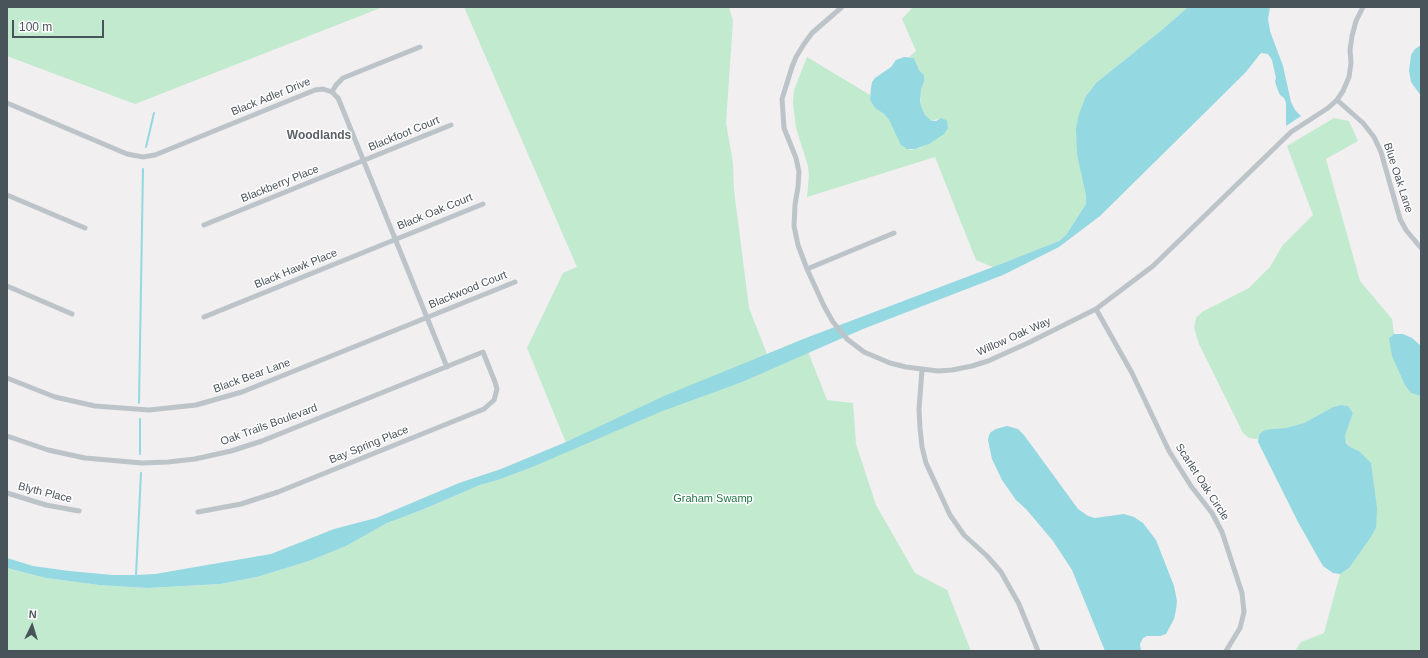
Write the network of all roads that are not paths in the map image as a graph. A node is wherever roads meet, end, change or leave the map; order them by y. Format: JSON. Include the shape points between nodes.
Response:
{"nodes":[{"id":1,"x":842,"y":7,"type":"edge"},
{"id":2,"x":1363,"y":7,"type":"edge"},
{"id":3,"x":420,"y":47,"type":"dead end"},
{"id":4,"x":332,"y":92,"type":"junction"},
{"id":5,"x":1337,"y":100,"type":"junction"},
{"id":6,"x":7,"y":103,"type":"edge"},
{"id":7,"x":451,"y":125,"type":"dead end"},
{"id":8,"x":364,"y":161,"type":"junction"},
{"id":9,"x":7,"y":195,"type":"edge"},
{"id":10,"x":482,"y":204,"type":"dead end"},
{"id":11,"x":204,"y":226,"type":"dead end"},
{"id":12,"x":85,"y":228,"type":"dead end"},
{"id":13,"x":894,"y":233,"type":"dead end"},
{"id":14,"x":395,"y":239,"type":"junction"},
{"id":15,"x":1421,"y":248,"type":"edge"},
{"id":16,"x":807,"y":269,"type":"junction"},
{"id":17,"x":515,"y":282,"type":"dead end"},
{"id":18,"x":7,"y":286,"type":"edge"},
{"id":19,"x":1096,"y":309,"type":"junction"},
{"id":20,"x":72,"y":314,"type":"dead end"},
{"id":21,"x":204,"y":317,"type":"dead end"},
{"id":22,"x":427,"y":317,"type":"junction"},
{"id":23,"x":483,"y":352,"type":"joint"},
{"id":24,"x":447,"y":366,"type":"junction"},
{"id":25,"x":922,"y":370,"type":"junction"},
{"id":26,"x":7,"y":378,"type":"edge"},
{"id":27,"x":7,"y":436,"type":"edge"},
{"id":28,"x":7,"y":493,"type":"edge"},
{"id":29,"x":79,"y":511,"type":"dead end"},
{"id":30,"x":198,"y":512,"type":"dead end"},
{"id":31,"x":1038,"y":651,"type":"edge"},
{"id":32,"x":1226,"y":651,"type":"edge"}],
"edges":[{"from":1,"to":16,"type":"street","name":"Willow Oak Way","via":[[804,44],[792,67],[782,99],[784,128],[799,172],[794,226]]},
{"from":2,"to":5,"type":"street","name":"Willow Oak Way","via":[[1352,36],[1349,77]]},
{"from":3,"to":4,"type":"street","via":[[346,77]]},
{"from":4,"to":6,"type":"street","name":"Black Adler Drive","via":[[315,90],[155,155],[143,157],[127,154]]},
{"from":4,"to":8,"type":"street","via":[[339,101]]},
{"from":5,"to":15,"type":"street","name":"Blue Oak Lane","via":[[1364,123],[1374,137],[1381,152],[1400,219]]},
{"from":5,"to":19,"type":"street","name":"Willow Oak Way","via":[[1291,132],[1153,266]]},
{"from":7,"to":8,"type":"street","name":"Blackfoot Court"},
{"from":8,"to":11,"type":"street","name":"Blackberry Place"},
{"from":8,"to":14,"type":"street"},
{"from":9,"to":12,"type":"street"},
{"from":10,"to":14,"type":"street","name":"Black Oak Court"},
{"from":13,"to":16,"type":"street"},
{"from":14,"to":21,"type":"street","name":"Black Hawk Place"},
{"from":14,"to":22,"type":"street"},
{"from":16,"to":25,"type":"street","name":"Willow Oak Way","via":[[833,322],[847,339],[873,356]]},
{"from":17,"to":22,"type":"street","name":"Blackwood Court"},
{"from":18,"to":20,"type":"street"},
{"from":19,"to":25,"type":"street","name":"Willow Oak Way","via":[[988,361],[952,370]]},
{"from":19,"to":32,"type":"street","name":"Scarlet Oak Circle","via":[[1132,373],[1169,451],[1212,513],[1222,532],[1242,593],[1244,612],[1240,628]]},
{"from":22,"to":24,"type":"street"},
{"from":22,"to":26,"type":"street","name":"Black Bear Lane","via":[[242,392],[185,406],[141,410],[95,406],[55,397]]},
{"from":23,"to":24,"type":"street","name":"Oak Trails Boulevard"},
{"from":23,"to":30,"type":"street","name":"Bay Spring Place","via":[[497,389],[494,400],[484,409],[269,496]]},
{"from":24,"to":27,"type":"street","name":"Oak Trails Boulevard","via":[[262,441],[195,459],[148,463],[85,458],[48,450]]},
{"from":25,"to":31,"type":"street","via":[[919,410],[926,463],[950,515],[964,535],[1001,572],[1019,604]]},
{"from":28,"to":29,"type":"street","name":"Blyth Place","via":[[46,505]]}]}
